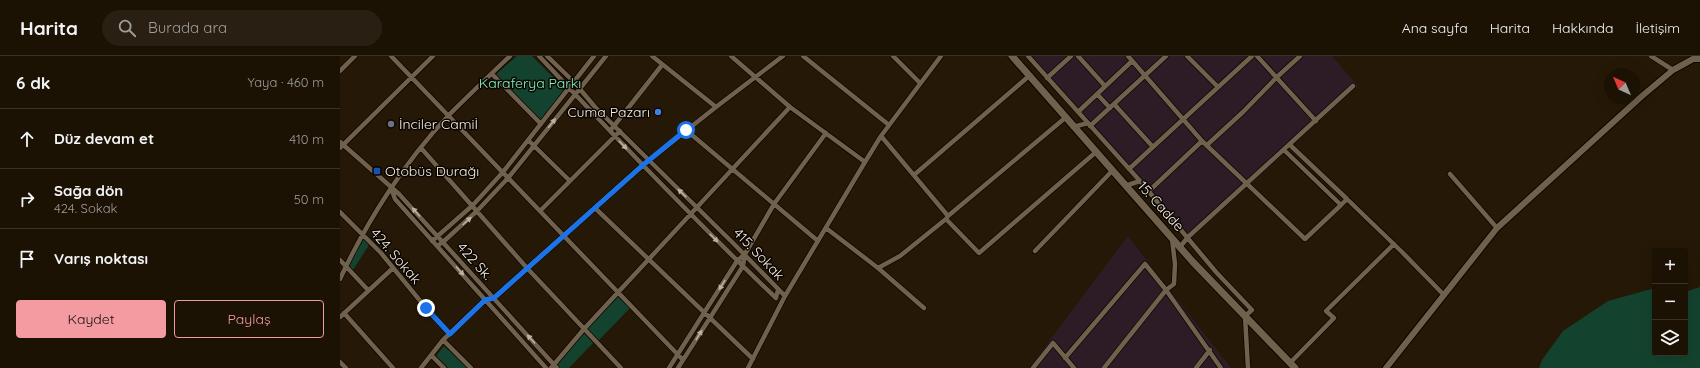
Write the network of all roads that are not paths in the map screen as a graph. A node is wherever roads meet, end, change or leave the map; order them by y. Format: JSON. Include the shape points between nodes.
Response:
{"nodes":[{"id":1,"x":355,"y":56,"type":"edge"},
{"id":2,"x":391,"y":56,"type":"edge"},
{"id":3,"x":433,"y":56,"type":"edge"},
{"id":4,"x":510,"y":56,"type":"edge"},
{"id":5,"x":539,"y":56,"type":"edge"},
{"id":6,"x":547,"y":56,"type":"edge"},
{"id":7,"x":594,"y":56,"type":"edge"},
{"id":8,"x":606,"y":56,"type":"edge"},
{"id":9,"x":652,"y":56,"type":"edge"},
{"id":10,"x":731,"y":56,"type":"edge"},
{"id":11,"x":783,"y":56,"type":"edge"},
{"id":12,"x":803,"y":56,"type":"edge"},
{"id":13,"x":893,"y":56,"type":"edge"},
{"id":14,"x":940,"y":56,"type":"edge"},
{"id":15,"x":1012,"y":56,"type":"edge"},
{"id":16,"x":1028,"y":56,"type":"edge"},
{"id":17,"x":1072,"y":56,"type":"edge"},
{"id":18,"x":1078,"y":56,"type":"edge"},
{"id":19,"x":1128,"y":56,"type":"edge"},
{"id":20,"x":1166,"y":56,"type":"edge"},
{"id":21,"x":1187,"y":56,"type":"edge"},
{"id":22,"x":1252,"y":56,"type":"edge"},
{"id":23,"x":1257,"y":56,"type":"edge"},
{"id":24,"x":1300,"y":56,"type":"edge"},
{"id":25,"x":1651,"y":56,"type":"edge"},
{"id":26,"x":1700,"y":60,"type":"edge"},
{"id":27,"x":1132,"y":61,"type":"junction"},
{"id":28,"x":662,"y":65,"type":"junction"},
{"id":29,"x":1673,"y":70,"type":"junction"},
{"id":30,"x":340,"y":72,"type":"edge"},
{"id":31,"x":492,"y":74,"type":"junction"},
{"id":32,"x":755,"y":76,"type":"junction"},
{"id":33,"x":1029,"y":76,"type":"junction"},
{"id":34,"x":1145,"y":76,"type":"junction"},
{"id":35,"x":412,"y":77,"type":"junction"},
{"id":36,"x":1277,"y":77,"type":"junction"},
{"id":37,"x":1047,"y":78,"type":"junction"},
{"id":38,"x":574,"y":82,"type":"junction"},
{"id":39,"x":920,"y":83,"type":"junction"},
{"id":40,"x":1105,"y":86,"type":"junction"},
{"id":41,"x":1353,"y":86,"type":"dead end"},
{"id":42,"x":1218,"y":87,"type":"junction"},
{"id":43,"x":570,"y":88,"type":"junction"},
{"id":44,"x":579,"y":90,"type":"junction"},
{"id":45,"x":575,"y":94,"type":"junction"},
{"id":46,"x":1097,"y":94,"type":"junction"},
{"id":47,"x":716,"y":106,"type":"junction"},
{"id":48,"x":1112,"y":106,"type":"junction"},
{"id":49,"x":790,"y":107,"type":"junction"},
{"id":50,"x":1078,"y":112,"type":"junction"},
{"id":51,"x":449,"y":116,"type":"junction"},
{"id":52,"x":1065,"y":118,"type":"junction"},
{"id":53,"x":1183,"y":119,"type":"junction"},
{"id":54,"x":1316,"y":120,"type":"junction"},
{"id":55,"x":541,"y":124,"type":"junction"},
{"id":56,"x":1089,"y":124,"type":"junction"},
{"id":57,"x":615,"y":126,"type":"junction"},
{"id":58,"x":889,"y":126,"type":"junction"},
{"id":59,"x":1073,"y":127,"type":"junction"},
{"id":60,"x":686,"y":130,"type":"junction"},
{"id":61,"x":620,"y":131,"type":"junction"},
{"id":62,"x":610,"y":132,"type":"junction"},
{"id":63,"x":826,"y":133,"type":"junction"},
{"id":64,"x":614,"y":136,"type":"junction"},
{"id":65,"x":881,"y":136,"type":"junction"},
{"id":66,"x":528,"y":140,"type":"junction"},
{"id":67,"x":1202,"y":141,"type":"junction"},
{"id":68,"x":341,"y":145,"type":"edge"},
{"id":69,"x":534,"y":145,"type":"junction"},
{"id":70,"x":1207,"y":145,"type":"junction"},
{"id":71,"x":1290,"y":145,"type":"junction"},
{"id":72,"x":1153,"y":147,"type":"junction"},
{"id":73,"x":421,"y":148,"type":"junction"},
{"id":74,"x":1284,"y":150,"type":"junction"},
{"id":75,"x":1096,"y":152,"type":"junction"},
{"id":76,"x":649,"y":160,"type":"junction"},
{"id":77,"x":865,"y":162,"type":"junction"},
{"id":78,"x":643,"y":165,"type":"junction"},
{"id":79,"x":733,"y":169,"type":"junction"},
{"id":80,"x":1129,"y":169,"type":"junction"},
{"id":81,"x":1112,"y":171,"type":"junction"},
{"id":82,"x":503,"y":172,"type":"junction"},
{"id":83,"x":1450,"y":174,"type":"dead end"},
{"id":84,"x":914,"y":175,"type":"junction"},
{"id":85,"x":508,"y":178,"type":"junction"},
{"id":86,"x":570,"y":181,"type":"junction"},
{"id":87,"x":1140,"y":181,"type":"junction"},
{"id":88,"x":1247,"y":184,"type":"junction"},
{"id":89,"x":1125,"y":186,"type":"junction"},
{"id":90,"x":391,"y":188,"type":"junction"},
{"id":91,"x":1148,"y":191,"type":"junction"},
{"id":92,"x":1347,"y":200,"type":"junction"},
{"id":93,"x":774,"y":204,"type":"junction"},
{"id":94,"x":1341,"y":204,"type":"junction"},
{"id":95,"x":473,"y":205,"type":"junction"},
{"id":96,"x":594,"y":208,"type":"junction"},
{"id":97,"x":698,"y":208,"type":"junction"},
{"id":98,"x":477,"y":211,"type":"junction"},
{"id":99,"x":540,"y":211,"type":"junction"},
{"id":100,"x":340,"y":212,"type":"edge"},
{"id":101,"x":691,"y":215,"type":"junction"},
{"id":102,"x":947,"y":218,"type":"junction"},
{"id":103,"x":826,"y":228,"type":"junction"},
{"id":104,"x":1497,"y":228,"type":"junction"},
{"id":105,"x":363,"y":235,"type":"junction"},
{"id":106,"x":563,"y":236,"type":"junction"},
{"id":107,"x":438,"y":237,"type":"junction"},
{"id":108,"x":1188,"y":237,"type":"junction"},
{"id":109,"x":1172,"y":238,"type":"junction"},
{"id":110,"x":432,"y":241,"type":"junction"},
{"id":111,"x":818,"y":241,"type":"junction"},
{"id":112,"x":443,"y":242,"type":"junction"},
{"id":113,"x":1394,"y":244,"type":"junction"},
{"id":114,"x":437,"y":246,"type":"junction"},
{"id":115,"x":1180,"y":247,"type":"junction"},
{"id":116,"x":1035,"y":251,"type":"dead end"},
{"id":117,"x":745,"y":254,"type":"junction"},
{"id":118,"x":340,"y":260,"type":"edge"},
{"id":119,"x":650,"y":260,"type":"junction"},
{"id":120,"x":737,"y":261,"type":"junction"},
{"id":121,"x":346,"y":266,"type":"junction"},
{"id":122,"x":743,"y":266,"type":"junction"},
{"id":123,"x":393,"y":268,"type":"junction"},
{"id":124,"x":527,"y":268,"type":"junction"},
{"id":125,"x":878,"y":268,"type":"junction"},
{"id":126,"x":341,"y":271,"type":"edge"},
{"id":127,"x":340,"y":279,"type":"edge"},
{"id":128,"x":368,"y":290,"type":"junction"},
{"id":129,"x":778,"y":290,"type":"junction"},
{"id":130,"x":1166,"y":290,"type":"junction"},
{"id":131,"x":618,"y":294,"type":"junction"},
{"id":132,"x":1444,"y":295,"type":"junction"},
{"id":133,"x":785,"y":296,"type":"junction"},
{"id":134,"x":494,"y":298,"type":"junction"},
{"id":135,"x":485,"y":300,"type":"junction"},
{"id":136,"x":924,"y":308,"type":"dead end"},
{"id":137,"x":344,"y":313,"type":"junction"},
{"id":138,"x":704,"y":313,"type":"junction"},
{"id":139,"x":1246,"y":316,"type":"junction"},
{"id":140,"x":340,"y":317,"type":"edge"},
{"id":141,"x":709,"y":318,"type":"junction"},
{"id":142,"x":584,"y":329,"type":"junction"},
{"id":143,"x":450,"y":334,"type":"junction"},
{"id":144,"x":443,"y":340,"type":"junction"},
{"id":145,"x":1210,"y":350,"type":"junction"},
{"id":146,"x":431,"y":355,"type":"junction"},
{"id":147,"x":677,"y":355,"type":"junction"},
{"id":148,"x":1065,"y":358,"type":"junction"},
{"id":149,"x":683,"y":360,"type":"junction"},
{"id":150,"x":753,"y":360,"type":"junction"},
{"id":151,"x":340,"y":362,"type":"edge"},
{"id":152,"x":1292,"y":365,"type":"edge"},
{"id":153,"x":554,"y":367,"type":"edge"},
{"id":154,"x":346,"y":368,"type":"edge"},
{"id":155,"x":393,"y":368,"type":"edge"},
{"id":156,"x":421,"y":368,"type":"edge"},
{"id":157,"x":444,"y":368,"type":"edge"},
{"id":158,"x":471,"y":368,"type":"edge"},
{"id":159,"x":546,"y":368,"type":"edge"},
{"id":160,"x":621,"y":368,"type":"edge"},
{"id":161,"x":669,"y":368,"type":"edge"},
{"id":162,"x":678,"y":368,"type":"edge"},
{"id":163,"x":748,"y":368,"type":"edge"},
{"id":164,"x":1033,"y":368,"type":"edge"},
{"id":165,"x":1074,"y":368,"type":"edge"},
{"id":166,"x":1104,"y":368,"type":"edge"},
{"id":167,"x":1196,"y":368,"type":"edge"},
{"id":168,"x":1221,"y":368,"type":"edge"},
{"id":169,"x":1248,"y":368,"type":"edge"},
{"id":170,"x":1386,"y":368,"type":"edge"}],
"edges":[{"from":1,"to":30,"type":"street"},
{"from":2,"to":35,"type":"street"},
{"from":3,"to":35,"type":"street"},
{"from":4,"to":31,"type":"street"},
{"from":5,"to":43,"type":"street","name":"415. Sokak"},
{"from":6,"to":38,"type":"street","name":"415. Sokak"},
{"from":7,"to":38,"type":"street"},
{"from":8,"to":44,"type":"street"},
{"from":9,"to":28,"type":"street"},
{"from":10,"to":32,"type":"street"},
{"from":11,"to":32,"type":"street"},
{"from":12,"to":58,"type":"street"},
{"from":13,"to":39,"type":"street"},
{"from":14,"to":39,"type":"street"},
{"from":15,"to":33,"type":"main road","name":"15. Cadde"},
{"from":16,"to":37,"type":"street"},
{"from":17,"to":37,"type":"street"},
{"from":18,"to":40,"type":"street"},
{"from":19,"to":27,"type":"street"},
{"from":20,"to":34,"type":"street"},
{"from":21,"to":42,"type":"street"},
{"from":22,"to":42,"type":"street"},
{"from":23,"to":36,"type":"street"},
{"from":24,"to":36,"type":"street"},
{"from":25,"to":29,"type":"street"},
{"from":26,"to":29,"type":"street","via":[[1693,59]]},
{"from":27,"to":34,"type":"street"},
{"from":27,"to":40,"type":"street"},
{"from":28,"to":47,"type":"street"},
{"from":28,"to":57,"type":"street"},
{"from":29,"to":104,"type":"street"},
{"from":31,"to":51,"type":"street"},
{"from":31,"to":55,"type":"street"},
{"from":32,"to":47,"type":"street"},
{"from":32,"to":49,"type":"street"},
{"from":33,"to":52,"type":"main road","name":"15. Cadde"},
{"from":33,"to":84,"type":"street"},
{"from":34,"to":48,"type":"street"},
{"from":34,"to":53,"type":"street"},
{"from":35,"to":51,"type":"street"},
{"from":35,"to":68,"type":"street"},
{"from":36,"to":54,"type":"street"},
{"from":36,"to":70,"type":"street"},
{"from":37,"to":50,"type":"street"},
{"from":38,"to":43,"type":"street"},
{"from":38,"to":44,"type":"street","name":"415. Sokak"},
{"from":39,"to":58,"type":"street"},
{"from":40,"to":46,"type":"street"},
{"from":41,"to":54,"type":"street"},
{"from":42,"to":53,"type":"street"},
{"from":43,"to":45,"type":"street","name":"415. Sokak"},
{"from":43,"to":55,"type":"street"},
{"from":44,"to":45,"type":"street"},
{"from":44,"to":57,"type":"street","name":"415. Sokak"},
{"from":45,"to":62,"type":"street","name":"415. Sokak"},
{"from":69,"to":45,"type":"street","one_way":true},
{"from":46,"to":48,"type":"street"},
{"from":46,"to":50,"type":"street"},
{"from":47,"to":60,"type":"street"},
{"from":48,"to":56,"type":"street"},
{"from":48,"to":72,"type":"street"},
{"from":49,"to":63,"type":"street"},
{"from":49,"to":79,"type":"street"},
{"from":50,"to":56,"type":"street"},
{"from":51,"to":73,"type":"street"},
{"from":51,"to":82,"type":"street"},
{"from":52,"to":59,"type":"main road","name":"15. Cadde"},
{"from":52,"to":102,"type":"street"},
{"from":53,"to":67,"type":"street"},
{"from":53,"to":72,"type":"street"},
{"from":54,"to":71,"type":"street"},
{"from":55,"to":66,"type":"street"},
{"from":56,"to":59,"type":"street"},
{"from":56,"to":80,"type":"street"},
{"from":57,"to":61,"type":"street","name":"415. Sokak"},
{"from":57,"to":62,"type":"street"},
{"from":58,"to":65,"type":"street"},
{"from":59,"to":75,"type":"main road","name":"15. Cadde"},
{"from":60,"to":76,"type":"street"},
{"from":60,"to":79,"type":"street"},
{"from":61,"to":64,"type":"street"},
{"from":61,"to":76,"type":"street","name":"415. Sokak"},
{"from":62,"to":64,"type":"street","name":"415. Sokak"},
{"from":63,"to":77,"type":"street"},
{"from":63,"to":93,"type":"street"},
{"from":64,"to":78,"type":"street","name":"415. Sokak","one_way":true},
{"from":64,"to":86,"type":"street"},
{"from":65,"to":77,"type":"street"},
{"from":65,"to":84,"type":"street"},
{"from":66,"to":69,"type":"street"},
{"from":66,"to":82,"type":"street"},
{"from":67,"to":70,"type":"street"},
{"from":67,"to":91,"type":"street"},
{"from":68,"to":90,"type":"street","name":"422 Sk."},
{"from":69,"to":85,"type":"street"},
{"from":69,"to":86,"type":"street"},
{"from":70,"to":88,"type":"street"},
{"from":71,"to":74,"type":"street"},
{"from":71,"to":92,"type":"street"},
{"from":72,"to":80,"type":"street"},
{"from":73,"to":90,"type":"street"},
{"from":73,"to":95,"type":"street"},
{"from":74,"to":88,"type":"street"},
{"from":74,"to":94,"type":"street"},
{"from":75,"to":81,"type":"main road","name":"15. Cadde"},
{"from":75,"to":102,"type":"street","via":[[979,253]]},
{"from":76,"to":78,"type":"street"},
{"from":97,"to":76,"type":"street","name":"415. Sokak","one_way":true},
{"from":77,"to":103,"type":"street"},
{"from":78,"to":96,"type":"street"},
{"from":78,"to":101,"type":"street","name":"415. Sokak"},
{"from":79,"to":93,"type":"street"},
{"from":79,"to":97,"type":"street"},
{"from":80,"to":87,"type":"street"},
{"from":81,"to":89,"type":"main road","name":"15. Cadde"},
{"from":81,"to":116,"type":"street"},
{"from":82,"to":85,"type":"street"},
{"from":82,"to":95,"type":"street"},
{"from":83,"to":104,"type":"street"},
{"from":84,"to":102,"type":"street"},
{"from":85,"to":98,"type":"street"},
{"from":85,"to":99,"type":"street"},
{"from":86,"to":99,"type":"street"},
{"from":87,"to":89,"type":"street"},
{"from":87,"to":91,"type":"street"},
{"from":88,"to":94,"type":"street","via":[[1305,239]]},
{"from":88,"to":108,"type":"street"},
{"from":89,"to":109,"type":"main road","name":"15. Cadde"},
{"from":90,"to":105,"type":"street"},
{"from":107,"to":90,"type":"street","name":"422 Sk.","one_way":true,"via":[[400,194]]},
{"from":90,"to":110,"type":"street","name":"422 Sk.","via":[[395,199]]},
{"from":91,"to":108,"type":"street"},
{"from":92,"to":94,"type":"street"},
{"from":92,"to":113,"type":"street"},
{"from":93,"to":111,"type":"street"},
{"from":93,"to":117,"type":"street"},
{"from":95,"to":98,"type":"street"},
{"from":95,"to":107,"type":"street"},
{"from":96,"to":106,"type":"street"},
{"from":96,"to":119,"type":"street"},
{"from":97,"to":101,"type":"street"},
{"from":97,"to":117,"type":"street","name":"415. Sokak"},
{"from":112,"to":98,"type":"street","one_way":true},
{"from":98,"to":124,"type":"street"},
{"from":99,"to":106,"type":"street"},
{"from":100,"to":105,"type":"street","name":"424. Sokak"},
{"from":101,"to":119,"type":"street"},
{"from":101,"to":120,"type":"street","name":"415. Sokak","one_way":true},
{"from":102,"to":125,"type":"street","via":[[900,256]]},
{"from":103,"to":111,"type":"street"},
{"from":103,"to":125,"type":"street"},
{"from":104,"to":132,"type":"street"},
{"from":105,"to":121,"type":"street"},
{"from":105,"to":123,"type":"street","name":"424. Sokak"},
{"from":106,"to":124,"type":"street"},
{"from":106,"to":131,"type":"street"},
{"from":107,"to":110,"type":"street"},
{"from":107,"to":112,"type":"street","name":"422 Sk."},
{"from":108,"to":115,"type":"street"},
{"from":108,"to":139,"type":"street","via":[[1216,272],[1252,310]]},
{"from":109,"to":115,"type":"main road","name":"15. Cadde"},
{"from":109,"to":130,"type":"street","via":[[1174,284]]},
{"from":110,"to":114,"type":"street","name":"422 Sk."},
{"from":111,"to":133,"type":"street"},
{"from":112,"to":114,"type":"street"},
{"from":112,"to":134,"type":"street","name":"422 Sk."},
{"from":113,"to":132,"type":"street"},
{"from":113,"to":152,"type":"street","via":[[1326,311],[1334,318]]},
{"from":114,"to":135,"type":"street","name":"422 Sk.","one_way":true},
{"from":115,"to":139,"type":"main road","name":"15. Cadde"},
{"from":117,"to":120,"type":"street"},
{"from":117,"to":122,"type":"street"},
{"from":117,"to":129,"type":"street","name":"415. Sokak"},
{"from":118,"to":121,"type":"street"},
{"from":119,"to":131,"type":"street"},
{"from":119,"to":138,"type":"street"},
{"from":120,"to":122,"type":"street","name":"415. Sokak"},
{"from":120,"to":138,"type":"street","one_way":true},
{"from":121,"to":126,"type":"street"},
{"from":121,"to":128,"type":"street"},
{"from":122,"to":129,"type":"street","name":"415. Sokak","via":[[776,298]]},
{"from":122,"to":141,"type":"street"},
{"from":123,"to":128,"type":"street"},
{"from":123,"to":143,"type":"street","name":"424. Sokak"},
{"from":124,"to":134,"type":"street"},
{"from":124,"to":142,"type":"street"},
{"from":125,"to":136,"type":"street"},
{"from":126,"to":127,"type":"street"},
{"from":128,"to":137,"type":"street"},
{"from":129,"to":133,"type":"street"},
{"from":130,"to":145,"type":"street"},
{"from":130,"to":148,"type":"street","via":[[1145,264]]},
{"from":130,"to":166,"type":"street"},
{"from":131,"to":142,"type":"street"},
{"from":131,"to":147,"type":"street"},
{"from":132,"to":170,"type":"street"},
{"from":133,"to":150,"type":"street"},
{"from":134,"to":135,"type":"street"},
{"from":153,"to":134,"type":"street","name":"422 Sk.","one_way":true},
{"from":135,"to":143,"type":"street"},
{"from":135,"to":159,"type":"street","name":"422 Sk."},
{"from":137,"to":140,"type":"street"},
{"from":137,"to":155,"type":"street"},
{"from":138,"to":141,"type":"street"},
{"from":138,"to":147,"type":"street"},
{"from":139,"to":152,"type":"main road","name":"15. Cadde"},
{"from":139,"to":169,"type":"street"},
{"from":149,"to":141,"type":"street","one_way":true},
{"from":141,"to":150,"type":"street"},
{"from":142,"to":153,"type":"street"},
{"from":142,"to":160,"type":"street"},
{"from":143,"to":144,"type":"street"},
{"from":144,"to":146,"type":"street"},
{"from":144,"to":158,"type":"street"},
{"from":145,"to":167,"type":"street"},
{"from":145,"to":168,"type":"street"},
{"from":146,"to":156,"type":"street"},
{"from":146,"to":157,"type":"street"},
{"from":147,"to":149,"type":"street"},
{"from":147,"to":161,"type":"street"},
{"from":148,"to":164,"type":"street","via":[[1053,343]]},
{"from":148,"to":165,"type":"street"},
{"from":149,"to":162,"type":"street"},
{"from":150,"to":163,"type":"street"},
{"from":151,"to":154,"type":"street"}]}
